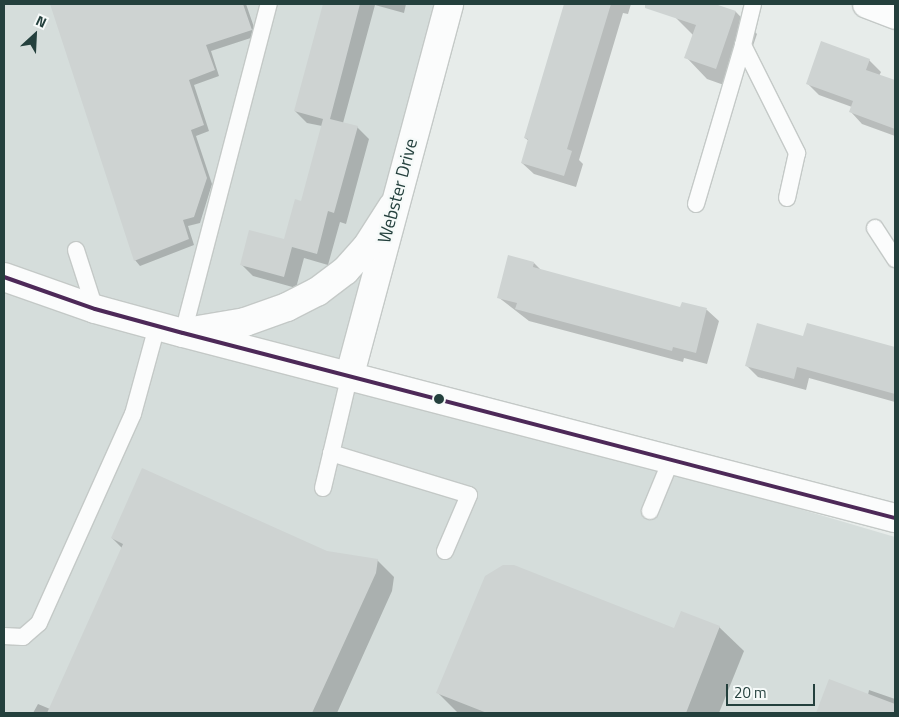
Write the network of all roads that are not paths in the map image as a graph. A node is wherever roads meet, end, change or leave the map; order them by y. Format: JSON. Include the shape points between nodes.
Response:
{"nodes":[{"id":1,"x":268,"y":4,"type":"edge"},
{"id":2,"x":450,"y":4,"type":"edge"},
{"id":3,"x":753,"y":4,"type":"edge"},
{"id":4,"x":867,"y":4,"type":"edge"},
{"id":5,"x":895,"y":15,"type":"edge"},
{"id":6,"x":743,"y":45,"type":"junction"},
{"id":7,"x":787,"y":198,"type":"dead end"},
{"id":8,"x":696,"y":204,"type":"dead end"},
{"id":9,"x":393,"y":206,"type":"junction"},
{"id":10,"x":875,"y":228,"type":"dead end"},
{"id":11,"x":76,"y":250,"type":"dead end"},
{"id":12,"x":895,"y":259,"type":"edge"},
{"id":13,"x":4,"y":277,"type":"edge"},
{"id":14,"x":95,"y":309,"type":"junction"},
{"id":15,"x":170,"y":330,"type":"junction"},
{"id":16,"x":349,"y":378,"type":"junction"},
{"id":17,"x":331,"y":453,"type":"junction"},
{"id":18,"x":672,"y":460,"type":"junction"},
{"id":19,"x":323,"y":488,"type":"dead end"},
{"id":20,"x":650,"y":511,"type":"dead end"},
{"id":21,"x":895,"y":518,"type":"edge"},
{"id":22,"x":445,"y":551,"type":"dead end"},
{"id":23,"x":4,"y":636,"type":"edge"}],
"edges":[{"from":1,"to":15,"type":"lane"},
{"from":2,"to":9,"type":"main road","name":"Webster Drive"},
{"from":3,"to":6,"type":"lane"},
{"from":4,"to":5,"type":"main road"},
{"from":6,"to":7,"type":"lane","via":[[796,153]]},
{"from":6,"to":8,"type":"lane"},
{"from":9,"to":15,"type":"main road","via":[[366,248],[345,271],[317,292],[245,322]]},
{"from":9,"to":16,"type":"main road","name":"Webster Drive"},
{"from":10,"to":12,"type":"lane"},
{"from":11,"to":14,"type":"lane"},
{"from":13,"to":14,"type":"main road"},
{"from":14,"to":15,"type":"main road"},
{"from":15,"to":16,"type":"main road"},
{"from":15,"to":23,"type":"lane","via":[[39,623],[23,637]]},
{"from":16,"to":17,"type":"lane"},
{"from":16,"to":18,"type":"main road"},
{"from":17,"to":19,"type":"lane"},
{"from":17,"to":22,"type":"lane","via":[[469,495]]},
{"from":18,"to":20,"type":"lane"},
{"from":18,"to":21,"type":"main road"}]}
